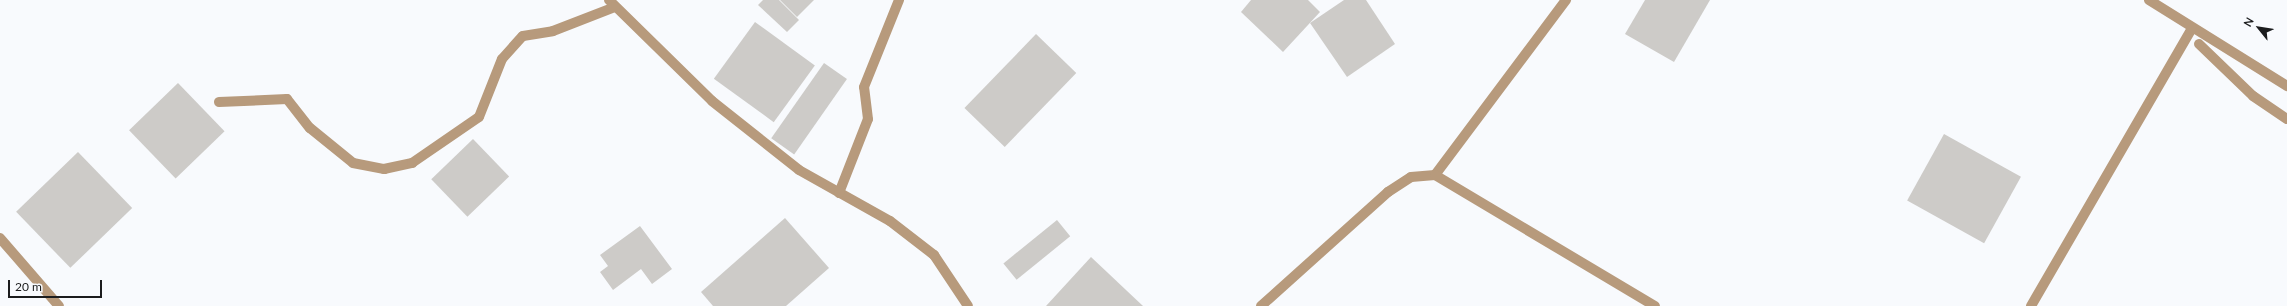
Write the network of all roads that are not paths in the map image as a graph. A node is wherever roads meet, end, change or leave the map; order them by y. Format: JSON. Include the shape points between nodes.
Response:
{"nodes":[{"id":1,"x":899,"y":0,"type":"edge"},
{"id":2,"x":1566,"y":0,"type":"edge"},
{"id":3,"x":2149,"y":0,"type":"edge"},
{"id":4,"x":612,"y":3,"type":"edge"},
{"id":5,"x":2192,"y":28,"type":"junction"},
{"id":6,"x":2199,"y":44,"type":"dead end"},
{"id":7,"x":2287,"y":86,"type":"edge"},
{"id":8,"x":219,"y":102,"type":"dead end"},
{"id":9,"x":2287,"y":119,"type":"edge"},
{"id":10,"x":1435,"y":175,"type":"junction"},
{"id":11,"x":839,"y":193,"type":"junction"},
{"id":12,"x":0,"y":238,"type":"edge"},
{"id":13,"x":59,"y":306,"type":"edge"},
{"id":14,"x":968,"y":306,"type":"edge"},
{"id":15,"x":1261,"y":306,"type":"edge"},
{"id":16,"x":1655,"y":306,"type":"edge"},
{"id":17,"x":2031,"y":306,"type":"edge"}],
"edges":[{"from":1,"to":11,"type":"street","via":[[864,87],[868,119]]},
{"from":2,"to":10,"type":"street"},
{"from":3,"to":5,"type":"street"},
{"from":4,"to":8,"type":"street","via":[[553,31],[523,36],[502,59],[479,117],[412,163],[384,169],[353,163],[310,128],[287,100]]},
{"from":4,"to":11,"type":"street","via":[[712,101],[800,170]]},
{"from":5,"to":7,"type":"street"},
{"from":5,"to":17,"type":"street"},
{"from":6,"to":9,"type":"street","via":[[2253,96]]},
{"from":10,"to":15,"type":"street","via":[[1411,177],[1388,192]]},
{"from":10,"to":16,"type":"street"},
{"from":11,"to":14,"type":"street","via":[[890,221],[934,256]]},
{"from":12,"to":13,"type":"street"}]}
